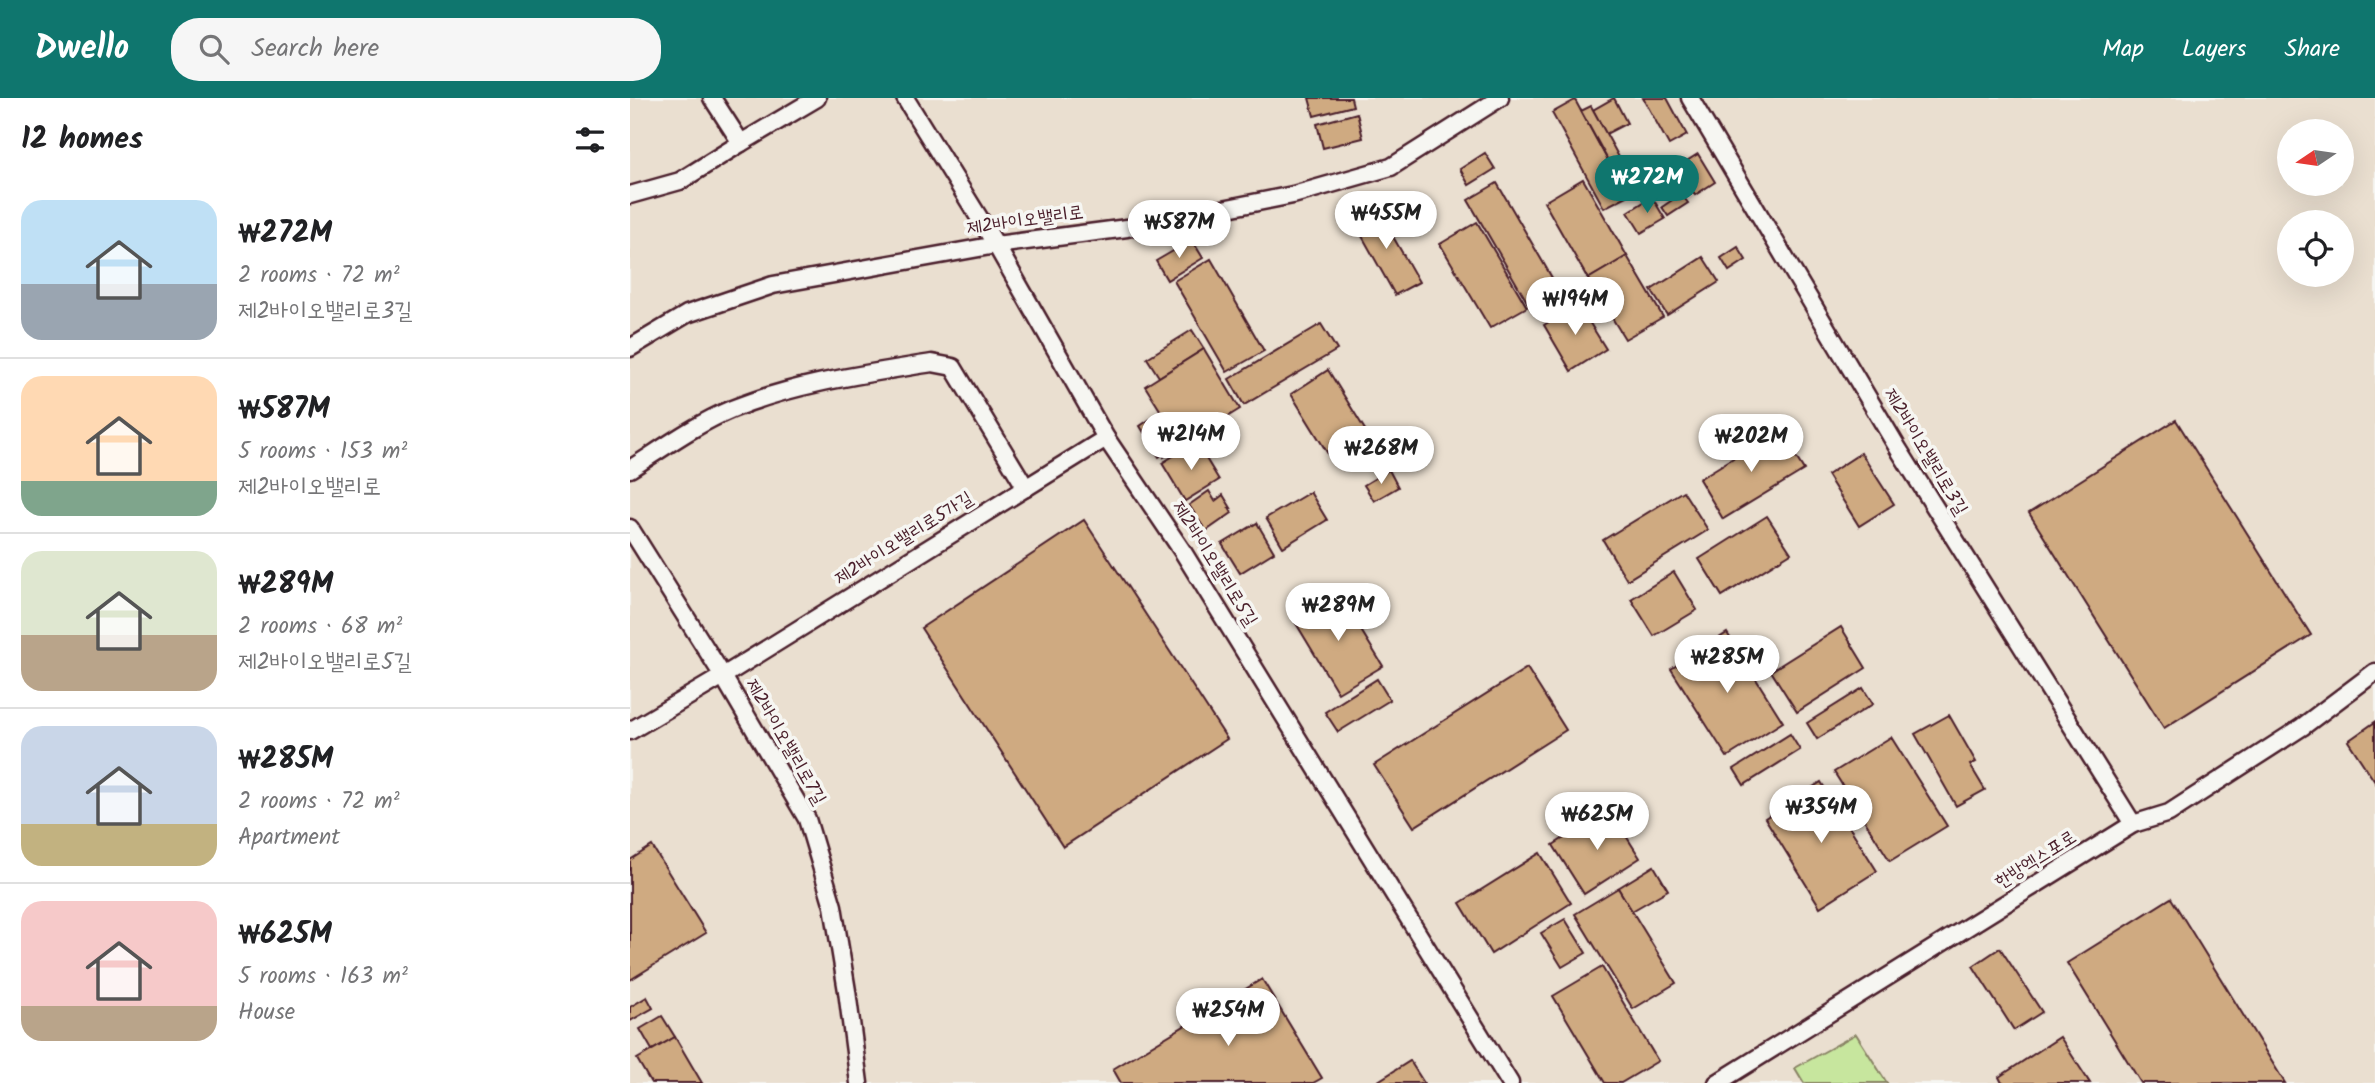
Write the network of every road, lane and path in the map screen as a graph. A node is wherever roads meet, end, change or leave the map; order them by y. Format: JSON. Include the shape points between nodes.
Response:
{"nodes":[{"id":1,"x":712,"y":98,"type":"edge"},
{"id":2,"x":817,"y":98,"type":"edge"},
{"id":3,"x":1500,"y":98,"type":"edge"},
{"id":4,"x":1690,"y":98,"type":"edge"},
{"id":5,"x":908,"y":99,"type":"edge"},
{"id":6,"x":741,"y":143,"type":"junction"},
{"id":7,"x":630,"y":195,"type":"edge"},
{"id":8,"x":996,"y":245,"type":"junction"},
{"id":9,"x":630,"y":348,"type":"edge"},
{"id":10,"x":1106,"y":438,"type":"junction"},
{"id":11,"x":630,"y":470,"type":"edge"},
{"id":12,"x":1026,"y":488,"type":"junction"},
{"id":13,"x":630,"y":528,"type":"edge"},
{"id":14,"x":2375,"y":672,"type":"edge"},
{"id":15,"x":723,"y":676,"type":"junction"},
{"id":16,"x":630,"y":731,"type":"edge"},
{"id":17,"x":2133,"y":824,"type":"junction"},
{"id":18,"x":859,"y":1083,"type":"edge"},
{"id":19,"x":1510,"y":1083,"type":"edge"},
{"id":20,"x":1717,"y":1083,"type":"edge"}],
"edges":[{"from":1,"to":6,"type":"street"},
{"from":2,"to":6,"type":"street"},
{"from":3,"to":8,"type":"street","name":"제2바이오밸리로","via":[[1391,167],[1293,195],[1127,228]]},
{"from":4,"to":17,"type":"street","name":"제2바이오밸리로3길","via":[[1899,450]]},
{"from":5,"to":8,"type":"street","name":"제2바이오밸리로5길"},
{"from":6,"to":7,"type":"street","via":[[680,181]]},
{"from":8,"to":9,"type":"street","name":"제2바이오밸리로","via":[[774,285],[687,314]]},
{"from":8,"to":10,"type":"street","name":"제2바이오밸리로5길"},
{"from":10,"to":12,"type":"street","name":"제2바이오밸리로5가길"},
{"from":10,"to":19,"type":"street","name":"제2바이오밸리로5길","via":[[1183,552]]},
{"from":11,"to":12,"type":"street","via":[[732,409],[794,388],[932,363],[953,367]]},
{"from":12,"to":15,"type":"street","name":"제2바이오밸리로5가길"},
{"from":13,"to":15,"type":"street","name":"제2바이오밸리로7길"},
{"from":14,"to":17,"type":"street","name":"한방엑스포로","via":[[2301,727],[2169,813]]},
{"from":15,"to":16,"type":"street","name":"제2바이오밸리로5가길"},
{"from":15,"to":18,"type":"street","name":"제2바이오밸리로7길","via":[[807,819],[833,906]]},
{"from":17,"to":20,"type":"street","name":"한방엑스포로"}]}
